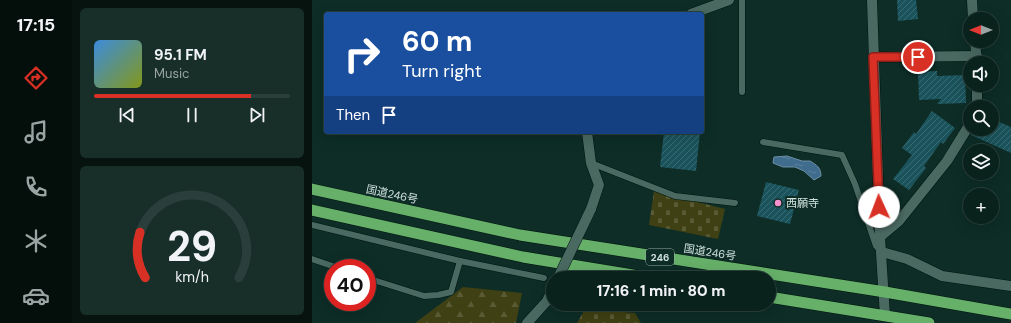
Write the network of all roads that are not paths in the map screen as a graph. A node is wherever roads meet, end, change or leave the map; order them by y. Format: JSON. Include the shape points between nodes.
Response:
{"nodes":[{"id":1,"x":729,"y":0,"type":"edge"},
{"id":2,"x":742,"y":0,"type":"edge"},
{"id":3,"x":872,"y":0,"type":"edge"},
{"id":4,"x":972,"y":0,"type":"edge"},
{"id":5,"x":696,"y":12,"type":"edge"},
{"id":6,"x":973,"y":12,"type":"edge"},
{"id":7,"x":873,"y":57,"type":"junction"},
{"id":8,"x":963,"y":60,"type":"edge"},
{"id":9,"x":742,"y":92,"type":"dead end"},
{"id":10,"x":587,"y":134,"type":"edge"},
{"id":11,"x":963,"y":135,"type":"edge"},
{"id":12,"x":764,"y":142,"type":"dead end"},
{"id":13,"x":591,"y":163,"type":"junction"},
{"id":14,"x":312,"y":189,"type":"edge"},
{"id":15,"x":735,"y":203,"type":"dead end"},
{"id":16,"x":312,"y":210,"type":"edge"},
{"id":17,"x":312,"y":225,"type":"edge"},
{"id":18,"x":880,"y":237,"type":"junction"},
{"id":19,"x":882,"y":252,"type":"junction"},
{"id":20,"x":312,"y":259,"type":"edge"},
{"id":21,"x":460,"y":261,"type":"junction"},
{"id":22,"x":324,"y":263,"type":"edge"},
{"id":23,"x":561,"y":271,"type":"edge"},
{"id":24,"x":608,"y":271,"type":"edge"},
{"id":25,"x":544,"y":278,"type":"dead end"},
{"id":26,"x":376,"y":281,"type":"edge"},
{"id":27,"x":1011,"y":286,"type":"edge"},
{"id":28,"x":885,"y":292,"type":"junction"},
{"id":29,"x":776,"y":298,"type":"edge"},
{"id":30,"x":546,"y":302,"type":"edge"},
{"id":31,"x":1011,"y":314,"type":"edge"},
{"id":32,"x":885,"y":320,"type":"edge"},
{"id":33,"x":527,"y":323,"type":"edge"},
{"id":34,"x":928,"y":323,"type":"edge"}],
"edges":[{"from":1,"to":5,"type":"street"},
{"from":2,"to":9,"type":"lane"},
{"from":3,"to":7,"type":"street"},
{"from":4,"to":6,"type":"street"},
{"from":7,"to":8,"type":"street"},
{"from":7,"to":18,"type":"street"},
{"from":10,"to":13,"type":"street"},
{"from":11,"to":18,"type":"street","via":[[942,167],[899,222]]},
{"from":12,"to":19,"type":"lane","via":[[842,155],[855,184],[876,246]]},
{"from":13,"to":15,"type":"lane","via":[[675,196]]},
{"from":13,"to":23,"type":"street","bridge":true,"via":[[599,185],[591,209]]},
{"from":14,"to":28,"type":"highway","name":"国道246号","number":"246","via":[[520,235]]},
{"from":16,"to":24,"type":"highway","number":"246","via":[[523,257]]},
{"from":17,"to":21,"type":"lane"},
{"from":18,"to":19,"type":"street"},
{"from":19,"to":27,"type":"street","via":[[907,259],[942,276]]},
{"from":19,"to":28,"type":"street"},
{"from":20,"to":22,"type":"lane"},
{"from":21,"to":25,"type":"lane"},
{"from":21,"to":26,"type":"lane","via":[[451,292],[424,296]]},
{"from":28,"to":31,"type":"highway","name":"国道246号","number":"246"},
{"from":28,"to":32,"type":"street"},
{"from":29,"to":32,"type":"highway"},
{"from":30,"to":33,"type":"street"},
{"from":32,"to":34,"type":"highway"}]}
